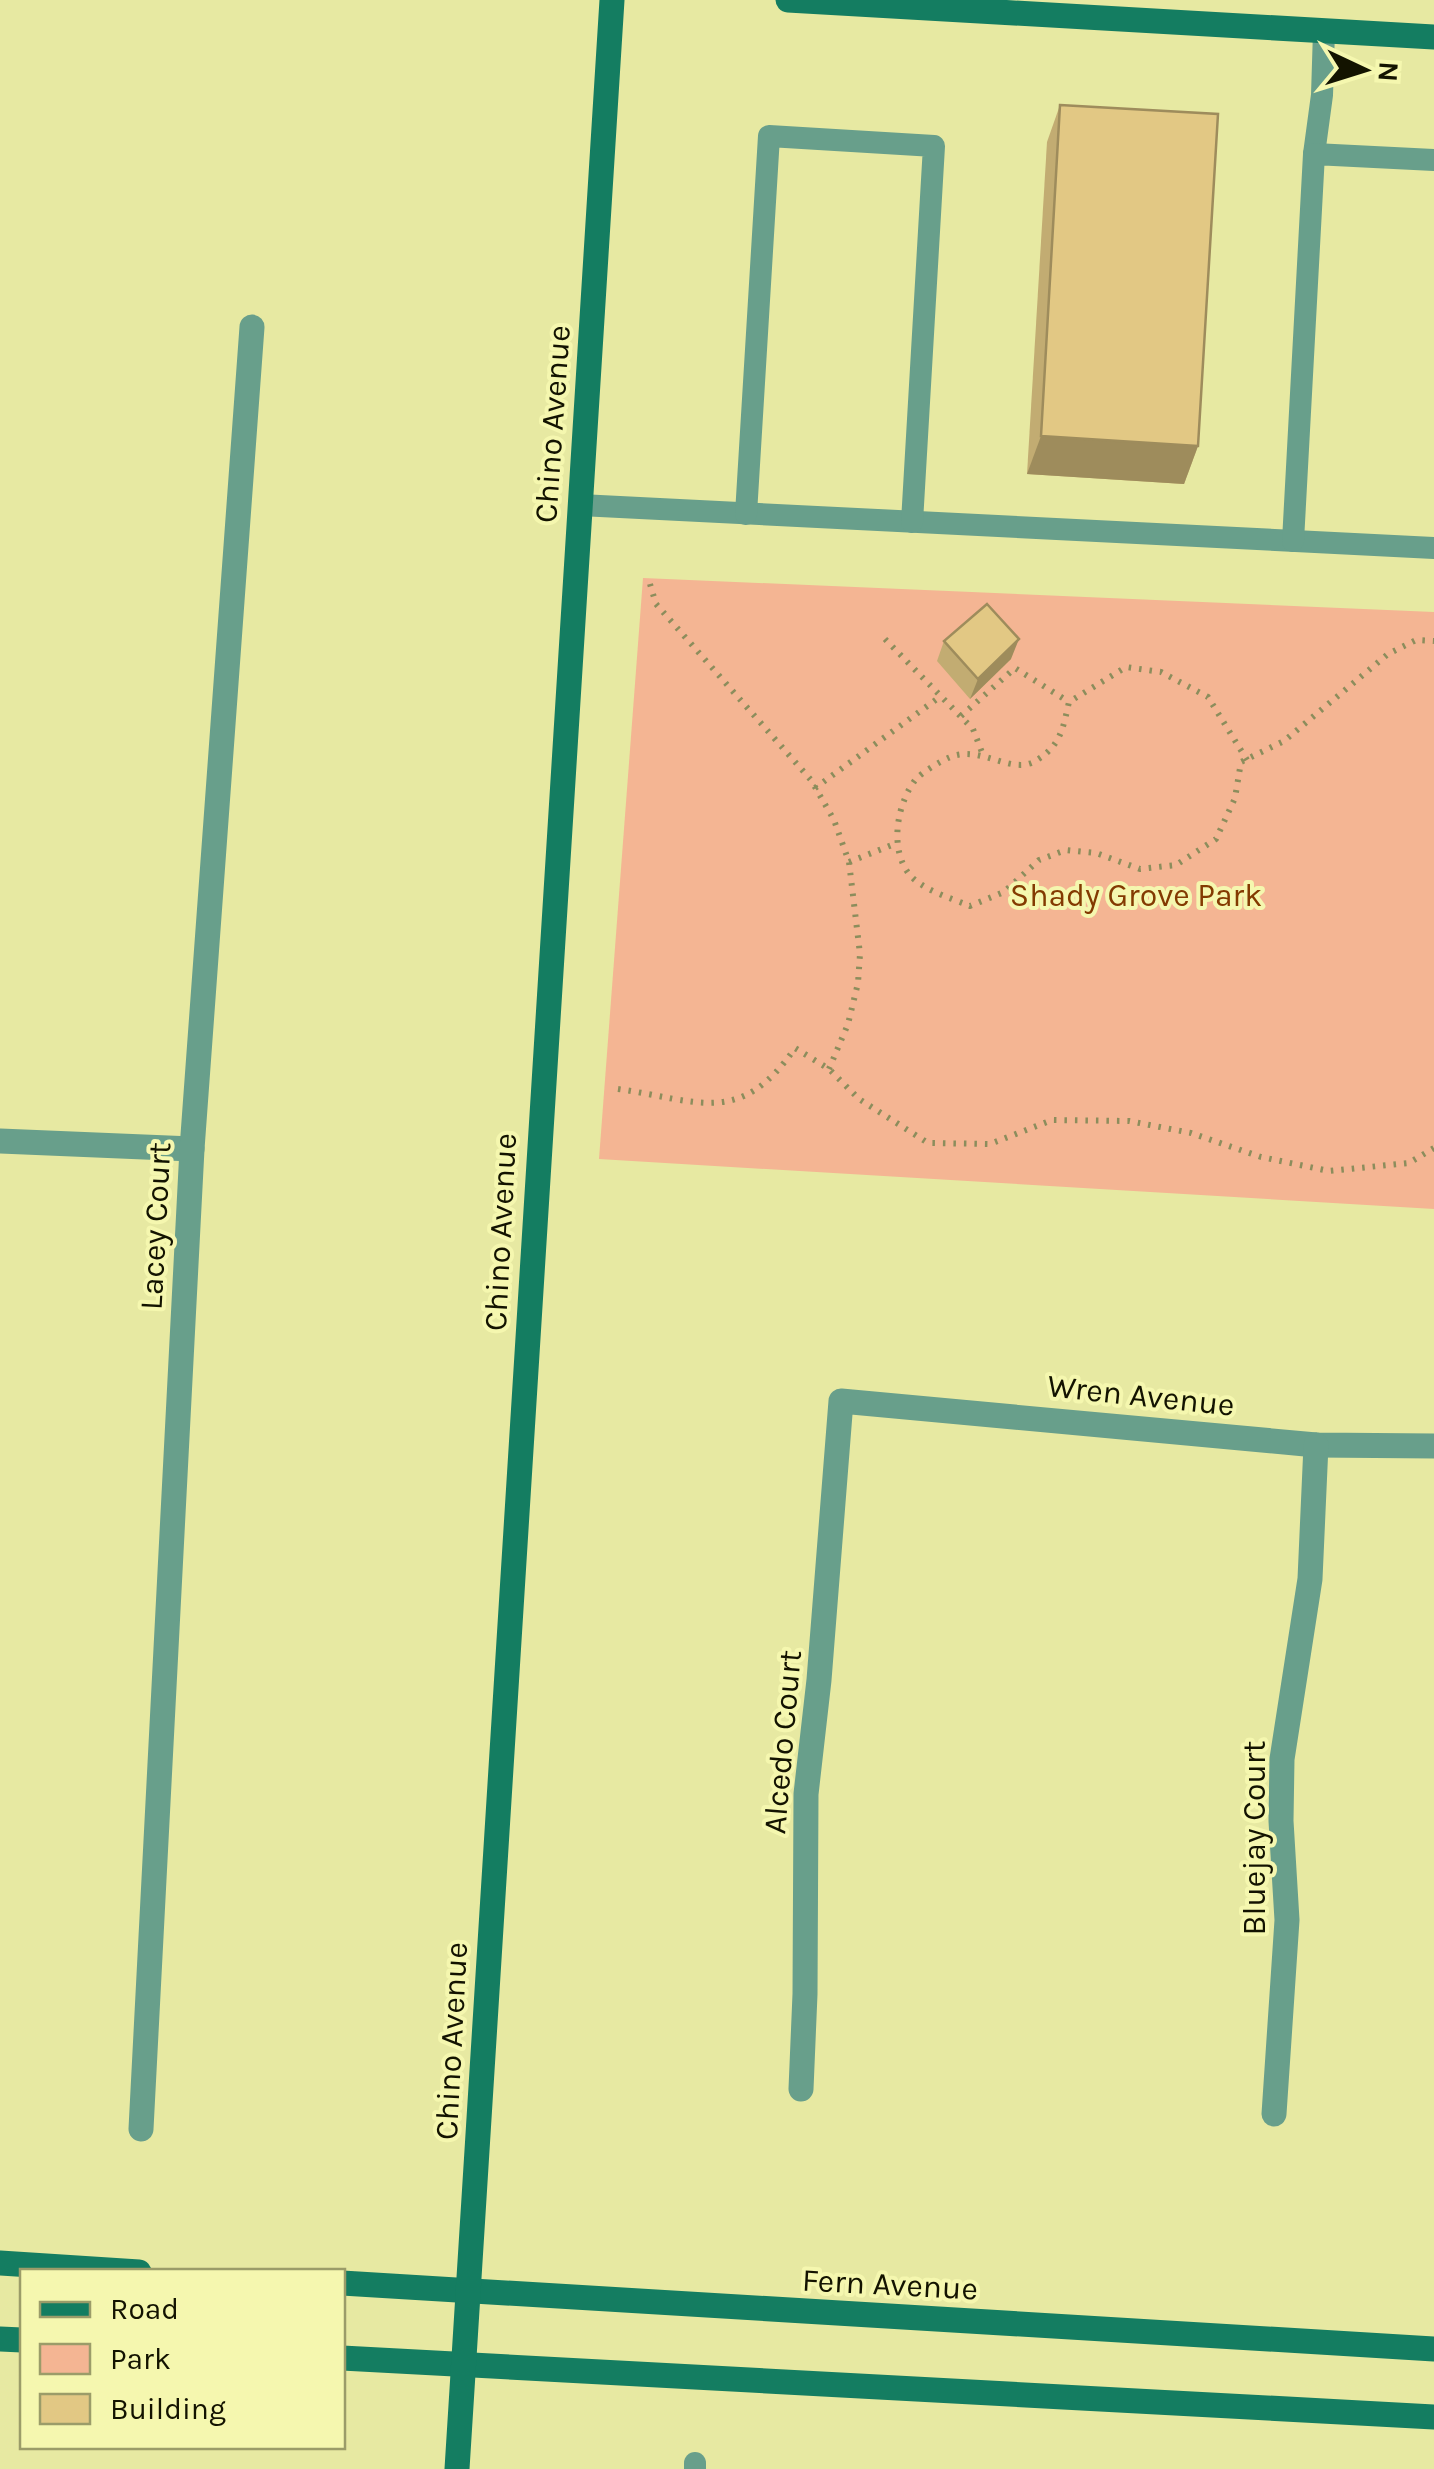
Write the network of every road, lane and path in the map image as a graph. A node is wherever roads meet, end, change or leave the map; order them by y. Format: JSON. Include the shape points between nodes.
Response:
{"nodes":[{"id":1,"x":612,"y":0,"type":"edge"},
{"id":2,"x":788,"y":0,"type":"edge"},
{"id":3,"x":1324,"y":30,"type":"junction"},
{"id":4,"x":1434,"y":37,"type":"edge"},
{"id":5,"x":1314,"y":154,"type":"junction"},
{"id":6,"x":1434,"y":160,"type":"edge"},
{"id":7,"x":252,"y":327,"type":"dead end"},
{"id":8,"x":580,"y":505,"type":"junction"},
{"id":9,"x":746,"y":514,"type":"junction"},
{"id":10,"x":912,"y":522,"type":"junction"},
{"id":11,"x":1293,"y":541,"type":"junction"},
{"id":12,"x":1434,"y":548,"type":"edge"},
{"id":13,"x":650,"y":584,"type":"dead end"},
{"id":14,"x":885,"y":639,"type":"dead end"},
{"id":15,"x":1434,"y":642,"type":"edge"},
{"id":16,"x":941,"y":696,"type":"junction"},
{"id":17,"x":1069,"y":702,"type":"junction"},
{"id":18,"x":961,"y":716,"type":"junction"},
{"id":19,"x":982,"y":754,"type":"junction"},
{"id":20,"x":1246,"y":760,"type":"junction"},
{"id":21,"x":815,"y":788,"type":"junction"},
{"id":22,"x":897,"y":843,"type":"junction"},
{"id":23,"x":849,"y":862,"type":"junction"},
{"id":24,"x":829,"y":1069,"type":"junction"},
{"id":25,"x":618,"y":1090,"type":"dead end"},
{"id":26,"x":0,"y":1141,"type":"edge"},
{"id":27,"x":1434,"y":1148,"type":"edge"},
{"id":28,"x":192,"y":1149,"type":"junction"},
{"id":29,"x":841,"y":1401,"type":"joint"},
{"id":30,"x":1316,"y":1445,"type":"junction"},
{"id":31,"x":1434,"y":1446,"type":"edge"},
{"id":32,"x":800,"y":2089,"type":"dead end"},
{"id":33,"x":1274,"y":2114,"type":"dead end"},
{"id":34,"x":141,"y":2129,"type":"dead end"},
{"id":35,"x":0,"y":2263,"type":"edge"},
{"id":36,"x":93,"y":2269,"type":"edge"},
{"id":37,"x":345,"y":2284,"type":"edge"},
{"id":38,"x":468,"y":2291,"type":"junction"},
{"id":39,"x":1434,"y":2349,"type":"edge"},
{"id":40,"x":345,"y":2358,"type":"edge"},
{"id":41,"x":464,"y":2366,"type":"junction"},
{"id":42,"x":1434,"y":2418,"type":"edge"},
{"id":43,"x":457,"y":2469,"type":"edge"}],
"edges":[{"from":1,"to":8,"type":"street","name":"Chino Avenue"},
{"from":2,"to":3,"type":"street"},
{"from":3,"to":4,"type":"street"},
{"from":3,"to":5,"type":"lane"},
{"from":5,"to":6,"type":"lane"},
{"from":5,"to":11,"type":"lane"},
{"from":7,"to":28,"type":"street","name":"Lacey Court"},
{"from":8,"to":9,"type":"lane"},
{"from":8,"to":38,"type":"street","name":"Chino Avenue"},
{"from":9,"to":10,"type":"lane"},
{"from":9,"to":10,"type":"lane","via":[[769,136],[934,146]]},
{"from":10,"to":11,"type":"lane"},
{"from":11,"to":12,"type":"lane"},
{"from":13,"to":21,"type":"path","via":[[656,604]]},
{"from":14,"to":16,"type":"path"},
{"from":15,"to":20,"type":"path","via":[[1416,640],[1388,654],[1284,740]]},
{"from":16,"to":18,"type":"path"},
{"from":16,"to":21,"type":"path"},
{"from":17,"to":18,"type":"path","via":[[1015,668]]},
{"from":17,"to":19,"type":"path","via":[[1060,740],[1034,763],[1008,764]]},
{"from":17,"to":20,"type":"path","via":[[1126,668],[1162,672],[1208,698]]},
{"from":18,"to":19,"type":"path"},
{"from":19,"to":22,"type":"path","via":[[951,756],[917,778],[898,816]]},
{"from":20,"to":22,"type":"path","via":[[1216,839],[1176,865],[1140,868],[1096,852],[1066,850],[1039,860],[1004,892],[970,906],[909,874]]},
{"from":21,"to":23,"type":"path"},
{"from":22,"to":23,"type":"path"},
{"from":23,"to":24,"type":"path","via":[[858,983]]},
{"from":24,"to":25,"type":"path","via":[[795,1048],[778,1074],[734,1101],[696,1104]]},
{"from":24,"to":27,"type":"path","via":[[859,1099],[928,1144],[990,1144],[1052,1120],[1129,1122],[1191,1133],[1329,1171],[1409,1162]]},
{"from":26,"to":28,"type":"street"},
{"from":28,"to":34,"type":"street","name":"Lacey Court"},
{"from":29,"to":30,"type":"street","name":"Wren Avenue"},
{"from":29,"to":32,"type":"street","name":"Alcedo Court","via":[[806,1794]]},
{"from":30,"to":31,"type":"street","name":"Wren Avenue"},
{"from":30,"to":33,"type":"street","name":"Bluejay Court","via":[[1310,1579],[1282,1759],[1286,1920]]},
{"from":35,"to":36,"type":"street"},
{"from":37,"to":38,"type":"street","name":"Fern Avenue"},
{"from":38,"to":39,"type":"street","name":"Fern Avenue"},
{"from":38,"to":41,"type":"street","name":"Chino Avenue"},
{"from":40,"to":41,"type":"street"},
{"from":41,"to":42,"type":"street"},
{"from":41,"to":43,"type":"street","name":"Chino Avenue"}]}
